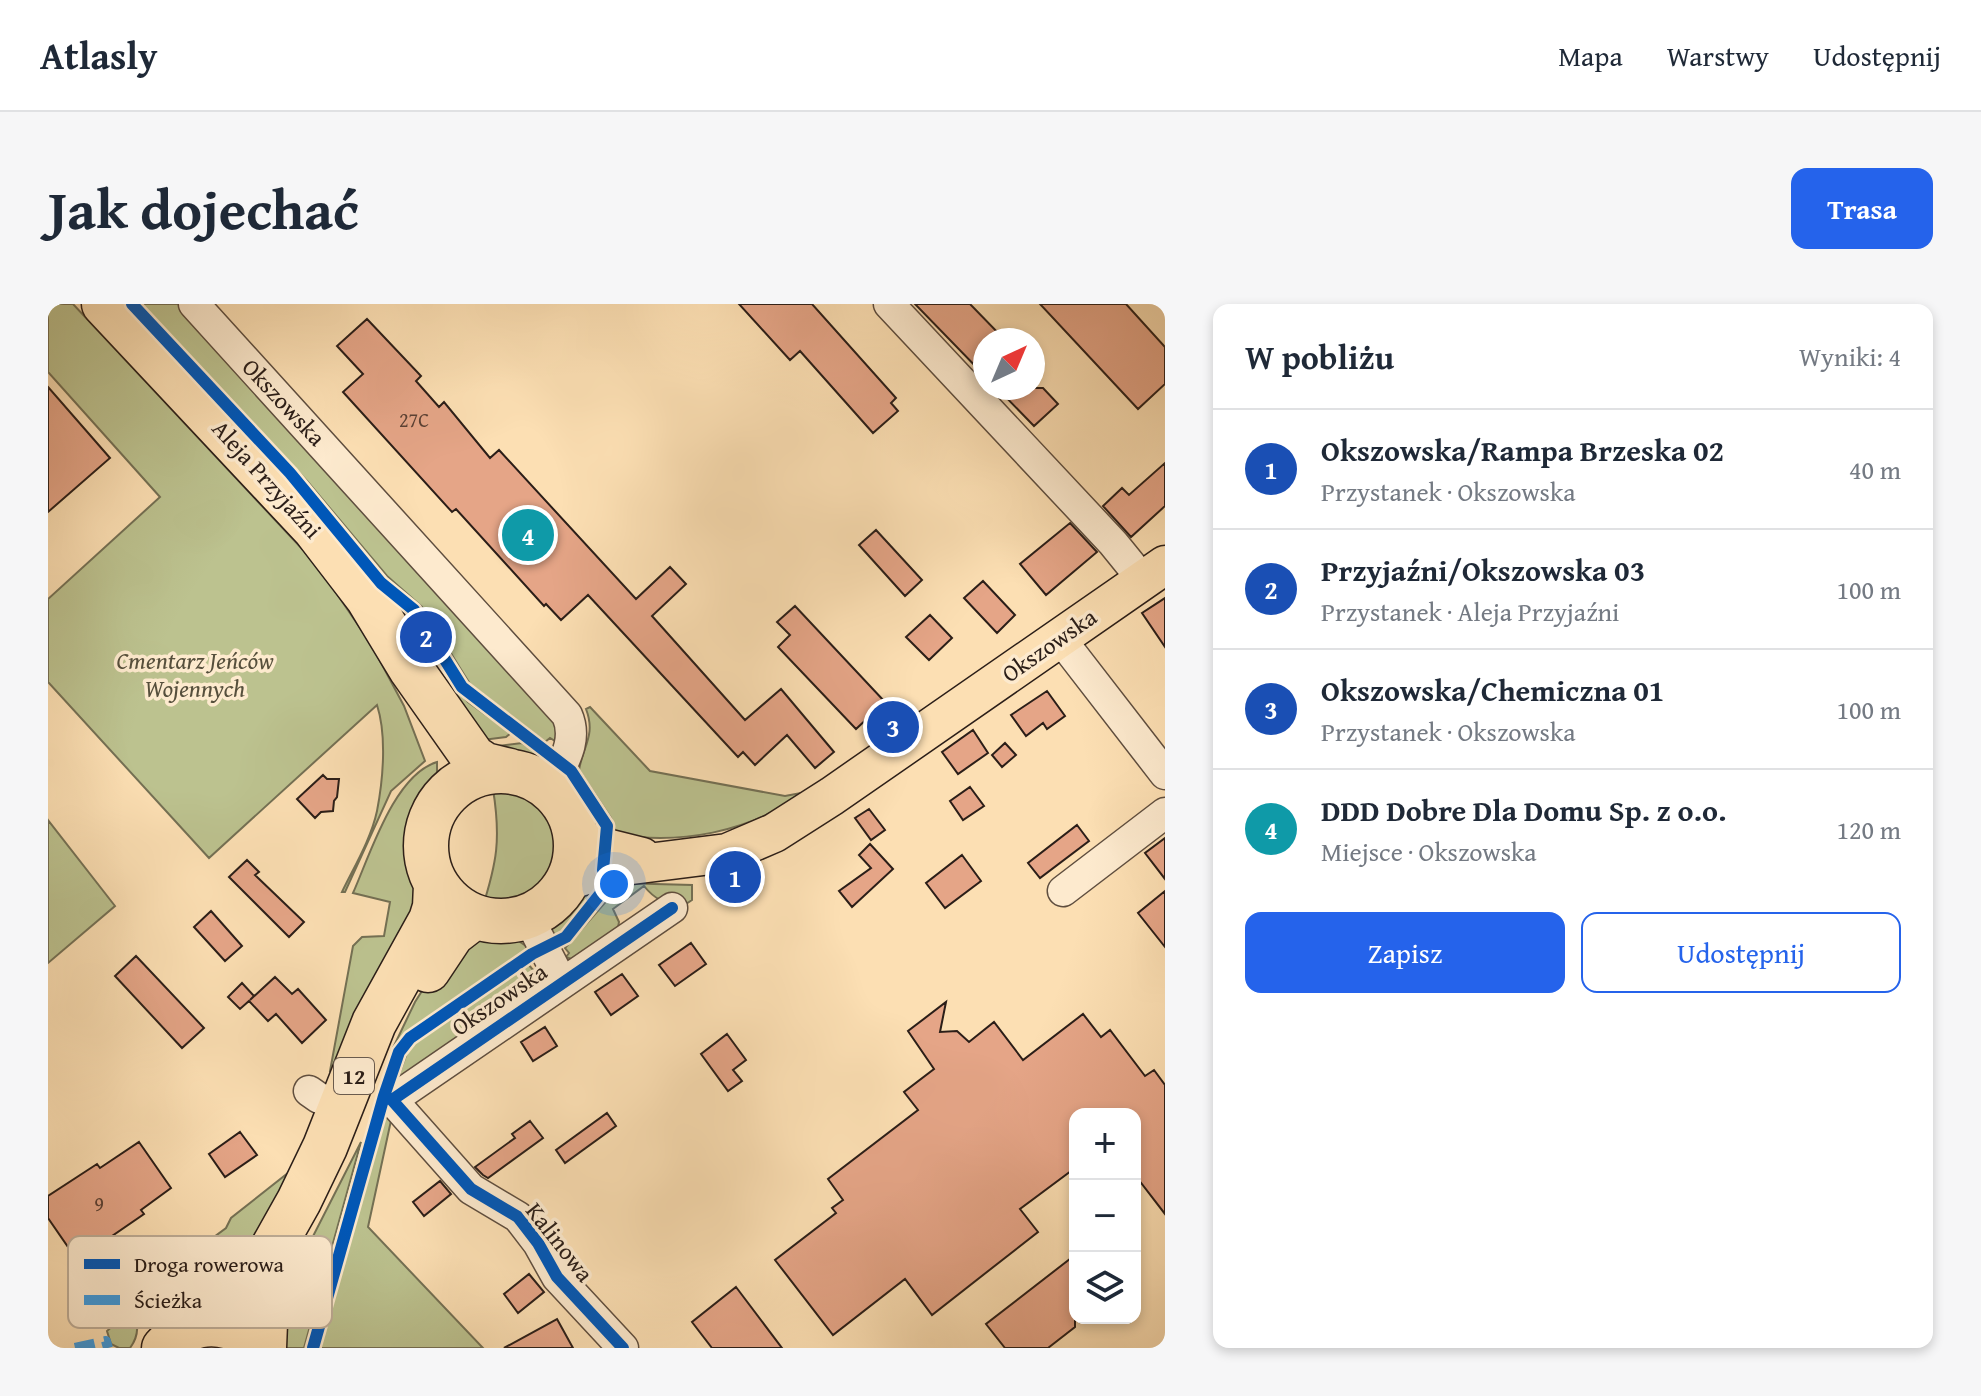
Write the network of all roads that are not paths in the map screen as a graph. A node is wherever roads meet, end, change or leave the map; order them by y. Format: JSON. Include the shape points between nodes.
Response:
{"nodes":[{"id":1,"x":104,"y":304,"type":"edge"},
{"id":2,"x":194,"y":304,"type":"edge"},
{"id":3,"x":889,"y":304,"type":"edge"},
{"id":4,"x":1154,"y":572,"type":"edge"},
{"id":5,"x":1059,"y":637,"type":"junction"},
{"id":6,"x":411,"y":669,"type":"junction"},
{"id":7,"x":1165,"y":774,"type":"edge"},
{"id":8,"x":540,"y":775,"type":"junction"},
{"id":9,"x":438,"y":804,"type":"junction"},
{"id":10,"x":1165,"y":813,"type":"edge"},
{"id":11,"x":576,"y":837,"type":"junction"},
{"id":12,"x":662,"y":861,"type":"junction"},
{"id":13,"x":569,"y":880,"type":"junction"},
{"id":14,"x":436,"y":885,"type":"junction"},
{"id":15,"x":1063,"y":891,"type":"dead end"},
{"id":16,"x":672,"y":908,"type":"dead end"},
{"id":17,"x":474,"y":917,"type":"junction"},
{"id":18,"x":528,"y":917,"type":"junction"},
{"id":19,"x":562,"y":983,"type":"junction"},
{"id":20,"x":392,"y":1100,"type":"joint"},
{"id":21,"x":279,"y":1236,"type":"edge"},
{"id":22,"x":306,"y":1236,"type":"edge"},
{"id":23,"x":194,"y":1328,"type":"edge"},
{"id":24,"x":231,"y":1328,"type":"edge"},
{"id":25,"x":264,"y":1328,"type":"edge"},
{"id":26,"x":164,"y":1348,"type":"edge"},
{"id":27,"x":262,"y":1348,"type":"edge"},
{"id":28,"x":623,"y":1348,"type":"edge"}],
"edges":[{"from":1,"to":6,"type":"highway","name":"Aleja Przyjaźni","number":"12","via":[[315,529],[368,598]]},
{"from":2,"to":8,"type":"street","name":"Okszowska","via":[[559,704],[572,726],[571,746]]},
{"from":3,"to":4,"type":"street","name":"Okszowska","via":[[1113,543]]},
{"from":4,"to":5,"type":"main road","name":"Okszowska"},
{"from":5,"to":7,"type":"street"},
{"from":5,"to":12,"type":"main road","name":"Okszowska","via":[[774,833],[727,853]]},
{"from":6,"to":8,"type":"highway","name":"Aleja Przyjaźni","number":"12","via":[[473,757],[485,765]]},
{"from":6,"to":9,"type":"highway","name":"Aleja Przyjaźni","number":"12","via":[[446,771]]},
{"from":8,"to":9,"type":"highway","via":[[482,773],[458,784]]},
{"from":8,"to":11,"type":"highway","via":[[568,811]]},
{"from":9,"to":14,"type":"highway","number":"12","via":[[425,844]]},
{"from":10,"to":15,"type":"street"},
{"from":11,"to":12,"type":"main road","name":"Okszowska"},
{"from":11,"to":13,"type":"highway"},
{"from":12,"to":13,"type":"main road","name":"Okszowska"},
{"from":13,"to":18,"type":"highway","via":[[552,902]]},
{"from":14,"to":17,"type":"highway","via":[[452,904]]},
{"from":14,"to":21,"type":"highway","number":"12","via":[[431,920],[374,1023],[325,1147]]},
{"from":16,"to":19,"type":"street","name":"Okszowska"},
{"from":17,"to":18,"type":"highway","via":[[501,922]]},
{"from":17,"to":22,"type":"highway","number":"12","via":[[452,934],[399,1020],[341,1166]]},
{"from":18,"to":19,"type":"street"},
{"from":19,"to":20,"type":"street","name":"Okszowska"},
{"from":20,"to":28,"type":"street","name":"Kalinowa","via":[[471,1189],[518,1217],[557,1277]]},
{"from":23,"to":26,"type":"highway","number":"12"},
{"from":24,"to":27,"type":"highway","number":"12"},
{"from":25,"to":27,"type":"highway","number":"12"}]}
